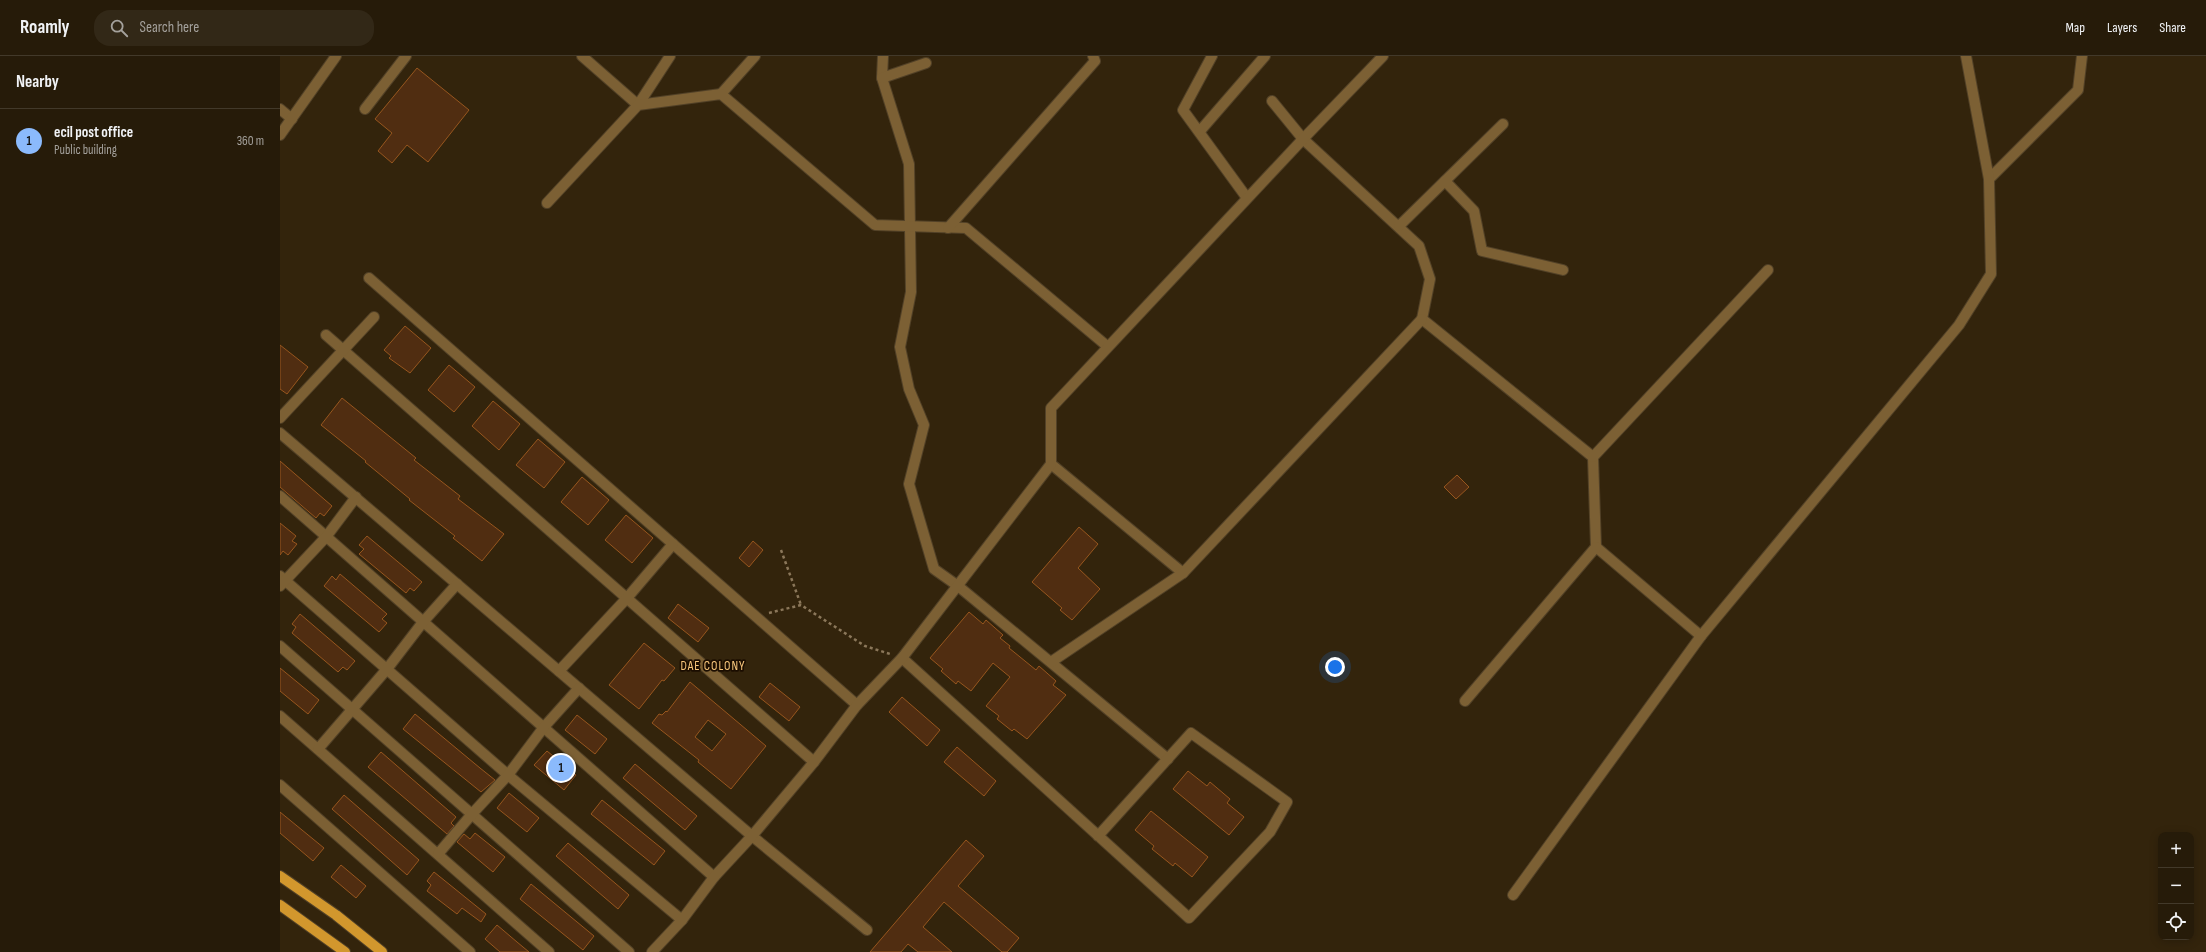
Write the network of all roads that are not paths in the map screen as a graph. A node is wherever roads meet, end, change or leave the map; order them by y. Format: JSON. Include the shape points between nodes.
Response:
{"nodes":[{"id":1,"x":336,"y":56,"type":"edge"},
{"id":2,"x":406,"y":56,"type":"edge"},
{"id":3,"x":582,"y":56,"type":"edge"},
{"id":4,"x":670,"y":56,"type":"edge"},
{"id":5,"x":755,"y":56,"type":"edge"},
{"id":6,"x":883,"y":56,"type":"edge"},
{"id":7,"x":1093,"y":56,"type":"edge"},
{"id":8,"x":1212,"y":56,"type":"edge"},
{"id":9,"x":1265,"y":56,"type":"edge"},
{"id":10,"x":1383,"y":56,"type":"edge"},
{"id":11,"x":1966,"y":56,"type":"edge"},
{"id":12,"x":2082,"y":56,"type":"edge"},
{"id":13,"x":926,"y":64,"type":"dead end"},
{"id":14,"x":882,"y":78,"type":"junction"},
{"id":15,"x":721,"y":94,"type":"junction"},
{"id":16,"x":1272,"y":101,"type":"dead end"},
{"id":17,"x":638,"y":105,"type":"junction"},
{"id":18,"x":280,"y":109,"type":"edge"},
{"id":19,"x":364,"y":109,"type":"dead end"},
{"id":20,"x":292,"y":119,"type":"junction"},
{"id":21,"x":1503,"y":124,"type":"dead end"},
{"id":22,"x":1200,"y":131,"type":"junction"},
{"id":23,"x":280,"y":135,"type":"edge"},
{"id":24,"x":1303,"y":138,"type":"junction"},
{"id":25,"x":1989,"y":179,"type":"junction"},
{"id":26,"x":1445,"y":181,"type":"junction"},
{"id":27,"x":1246,"y":198,"type":"junction"},
{"id":28,"x":547,"y":203,"type":"dead end"},
{"id":29,"x":911,"y":226,"type":"junction"},
{"id":30,"x":1399,"y":226,"type":"junction"},
{"id":31,"x":948,"y":228,"type":"junction"},
{"id":32,"x":1563,"y":270,"type":"dead end"},
{"id":33,"x":1768,"y":270,"type":"dead end"},
{"id":34,"x":369,"y":278,"type":"dead end"},
{"id":35,"x":374,"y":317,"type":"dead end"},
{"id":36,"x":1422,"y":319,"type":"junction"},
{"id":37,"x":326,"y":335,"type":"dead end"},
{"id":38,"x":1107,"y":346,"type":"junction"},
{"id":39,"x":342,"y":349,"type":"junction"},
{"id":40,"x":280,"y":418,"type":"edge"},
{"id":41,"x":280,"y":433,"type":"edge"},
{"id":42,"x":1593,"y":458,"type":"junction"},
{"id":43,"x":1051,"y":464,"type":"junction"},
{"id":44,"x":280,"y":496,"type":"edge"},
{"id":45,"x":356,"y":497,"type":"junction"},
{"id":46,"x":326,"y":536,"type":"junction"},
{"id":47,"x":674,"y":544,"type":"junction"},
{"id":48,"x":1596,"y":547,"type":"junction"},
{"id":49,"x":1183,"y":573,"type":"junction"},
{"id":50,"x":282,"y":581,"type":"edge"},
{"id":51,"x":458,"y":584,"type":"junction"},
{"id":52,"x":958,"y":586,"type":"junction"},
{"id":53,"x":627,"y":598,"type":"junction"},
{"id":54,"x":423,"y":622,"type":"junction"},
{"id":55,"x":1701,"y":636,"type":"junction"},
{"id":56,"x":280,"y":646,"type":"edge"},
{"id":57,"x":902,"y":658,"type":"junction"},
{"id":58,"x":1051,"y":662,"type":"junction"},
{"id":59,"x":387,"y":669,"type":"junction"},
{"id":60,"x":560,"y":671,"type":"junction"},
{"id":61,"x":579,"y":688,"type":"junction"},
{"id":62,"x":1465,"y":701,"type":"dead end"},
{"id":63,"x":857,"y":705,"type":"junction"},
{"id":64,"x":351,"y":708,"type":"junction"},
{"id":65,"x":280,"y":716,"type":"edge"},
{"id":66,"x":544,"y":727,"type":"junction"},
{"id":67,"x":318,"y":749,"type":"junction"},
{"id":68,"x":1168,"y":759,"type":"junction"},
{"id":69,"x":814,"y":762,"type":"junction"},
{"id":70,"x":508,"y":775,"type":"junction"},
{"id":71,"x":280,"y":785,"type":"edge"},
{"id":72,"x":472,"y":814,"type":"junction"},
{"id":73,"x":752,"y":836,"type":"junction"},
{"id":74,"x":1098,"y":836,"type":"junction"},
{"id":75,"x":438,"y":854,"type":"junction"},
{"id":76,"x":280,"y":876,"type":"edge"},
{"id":77,"x":714,"y":877,"type":"junction"},
{"id":78,"x":1513,"y":895,"type":"dead end"},
{"id":79,"x":280,"y":905,"type":"edge"},
{"id":80,"x":682,"y":920,"type":"junction"},
{"id":81,"x":867,"y":930,"type":"dead end"},
{"id":82,"x":345,"y":952,"type":"edge"},
{"id":83,"x":382,"y":952,"type":"edge"},
{"id":84,"x":470,"y":952,"type":"edge"},
{"id":85,"x":549,"y":952,"type":"edge"},
{"id":86,"x":629,"y":952,"type":"edge"},
{"id":87,"x":652,"y":952,"type":"edge"}],
"edges":[{"from":1,"to":20,"type":"street"},
{"from":2,"to":19,"type":"street"},
{"from":3,"to":17,"type":"street"},
{"from":4,"to":17,"type":"street"},
{"from":5,"to":15,"type":"street"},
{"from":6,"to":14,"type":"street"},
{"from":7,"to":31,"type":"street","via":[[1095,61]]},
{"from":8,"to":22,"type":"street","via":[[1183,110]]},
{"from":9,"to":22,"type":"street"},
{"from":10,"to":24,"type":"street"},
{"from":11,"to":25,"type":"street"},
{"from":12,"to":25,"type":"street","via":[[2078,90]]},
{"from":13,"to":14,"type":"street"},
{"from":14,"to":29,"type":"street","via":[[909,164]]},
{"from":15,"to":17,"type":"street"},
{"from":15,"to":29,"type":"street","via":[[875,225]]},
{"from":16,"to":24,"type":"street"},
{"from":17,"to":28,"type":"street"},
{"from":18,"to":20,"type":"street"},
{"from":20,"to":23,"type":"street"},
{"from":21,"to":26,"type":"street"},
{"from":22,"to":27,"type":"street"},
{"from":24,"to":27,"type":"street"},
{"from":24,"to":30,"type":"street"},
{"from":25,"to":55,"type":"street","via":[[1991,274],[1954,331]]},
{"from":26,"to":30,"type":"street"},
{"from":26,"to":32,"type":"street","via":[[1474,211],[1482,251]]},
{"from":27,"to":38,"type":"street"},
{"from":29,"to":31,"type":"street"},
{"from":29,"to":52,"type":"street","via":[[911,292],[900,347],[909,389],[924,425],[909,484],[934,569]]},
{"from":30,"to":36,"type":"street","via":[[1419,246],[1430,279]]},
{"from":31,"to":38,"type":"street","via":[[966,228]]},
{"from":33,"to":42,"type":"street"},
{"from":34,"to":47,"type":"street"},
{"from":35,"to":39,"type":"street"},
{"from":36,"to":42,"type":"street"},
{"from":36,"to":49,"type":"street"},
{"from":37,"to":39,"type":"street"},
{"from":38,"to":43,"type":"street","via":[[1051,408]]},
{"from":39,"to":40,"type":"street"},
{"from":39,"to":53,"type":"street"},
{"from":41,"to":45,"type":"street"},
{"from":42,"to":48,"type":"street"},
{"from":43,"to":49,"type":"street"},
{"from":43,"to":52,"type":"street"},
{"from":44,"to":46,"type":"street"},
{"from":45,"to":46,"type":"street"},
{"from":45,"to":51,"type":"street"},
{"from":46,"to":50,"type":"street"},
{"from":46,"to":54,"type":"street"},
{"from":47,"to":53,"type":"street"},
{"from":47,"to":63,"type":"street"},
{"from":48,"to":55,"type":"street"},
{"from":48,"to":62,"type":"street"},
{"from":49,"to":58,"type":"street"},
{"from":50,"to":59,"type":"street"},
{"from":51,"to":54,"type":"street"},
{"from":51,"to":60,"type":"street"},
{"from":52,"to":57,"type":"street"},
{"from":52,"to":58,"type":"street"},
{"from":53,"to":60,"type":"street"},
{"from":53,"to":69,"type":"street"},
{"from":54,"to":59,"type":"street"},
{"from":54,"to":66,"type":"street"},
{"from":55,"to":78,"type":"street"},
{"from":56,"to":64,"type":"street"},
{"from":57,"to":63,"type":"street"},
{"from":57,"to":74,"type":"street"},
{"from":58,"to":68,"type":"street"},
{"from":59,"to":64,"type":"street"},
{"from":59,"to":70,"type":"street"},
{"from":60,"to":61,"type":"street"},
{"from":61,"to":66,"type":"street"},
{"from":61,"to":73,"type":"street"},
{"from":63,"to":69,"type":"street"},
{"from":64,"to":67,"type":"street"},
{"from":64,"to":72,"type":"street"},
{"from":65,"to":67,"type":"street"},
{"from":66,"to":70,"type":"street"},
{"from":66,"to":77,"type":"street"},
{"from":67,"to":75,"type":"street"},
{"from":68,"to":74,"type":"street"},
{"from":68,"to":74,"type":"street","via":[[1191,734],[1287,802],[1270,832],[1189,918]]},
{"from":69,"to":73,"type":"street"},
{"from":70,"to":72,"type":"street"},
{"from":70,"to":80,"type":"street"},
{"from":71,"to":84,"type":"street"},
{"from":72,"to":75,"type":"street"},
{"from":72,"to":86,"type":"street"},
{"from":73,"to":77,"type":"street"},
{"from":73,"to":81,"type":"street"},
{"from":75,"to":85,"type":"street"},
{"from":76,"to":83,"type":"main road","via":[[336,915]]},
{"from":77,"to":80,"type":"street"},
{"from":79,"to":82,"type":"main road"},
{"from":80,"to":87,"type":"street"}]}
